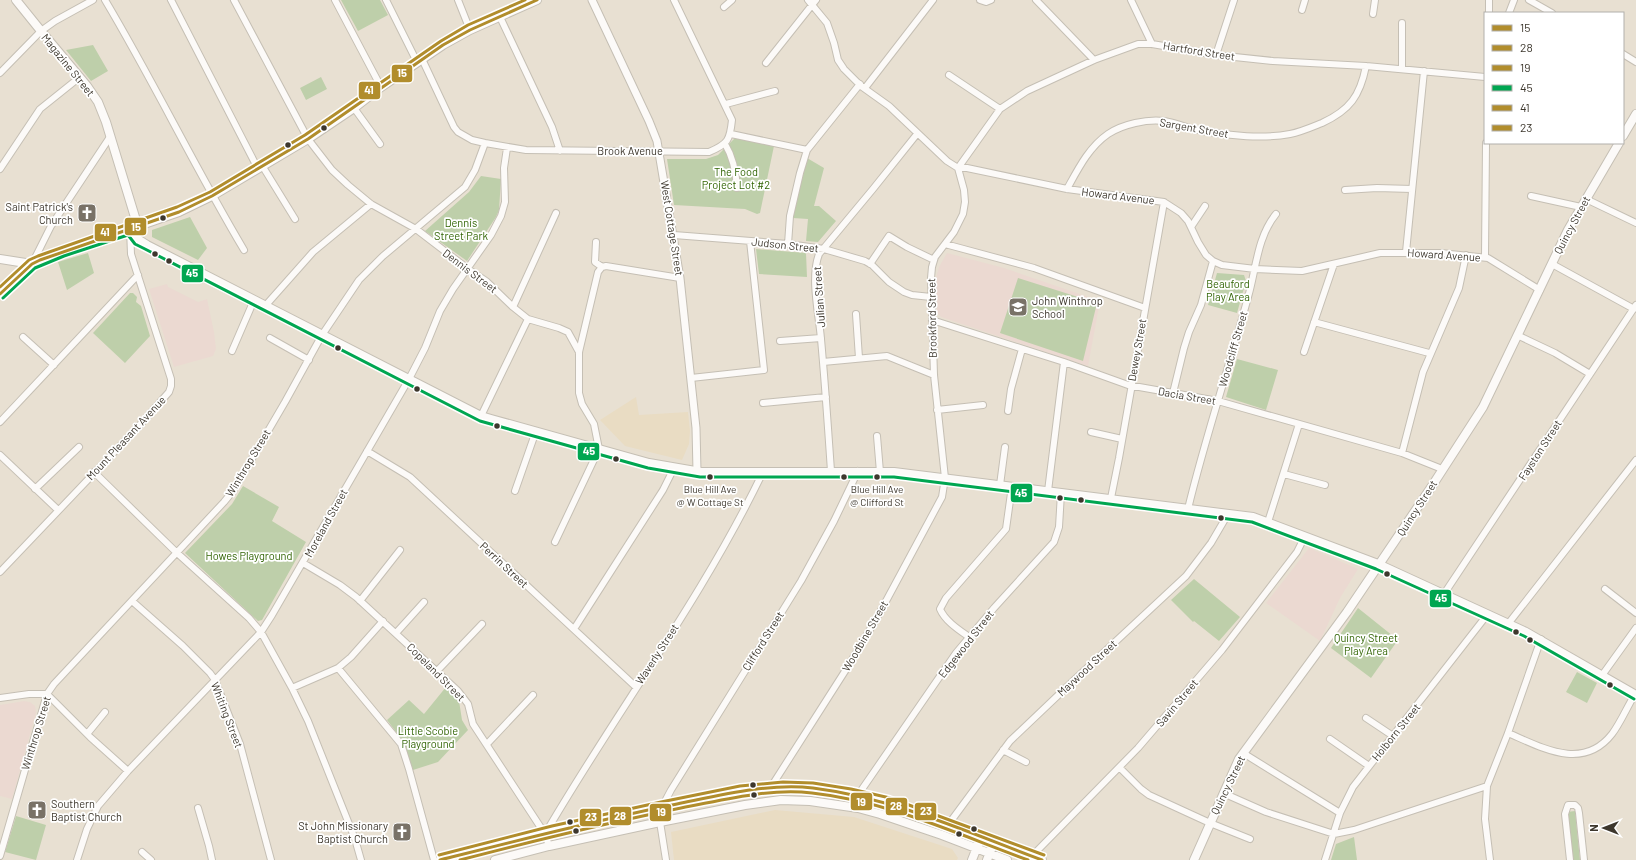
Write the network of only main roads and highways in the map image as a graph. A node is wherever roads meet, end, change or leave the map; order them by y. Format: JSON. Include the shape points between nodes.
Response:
{"nodes":[{"id":1,"x":16,"y":0,"type":"edge"},
{"id":2,"x":534,"y":0,"type":"edge"},
{"id":3,"x":1636,"y":114,"type":"edge"},
{"id":4,"x":1624,"y":134,"type":"edge"},
{"id":5,"x":1617,"y":144,"type":"edge"},
{"id":6,"x":134,"y":228,"type":"junction"},
{"id":7,"x":0,"y":259,"type":"edge"},
{"id":8,"x":32,"y":264,"type":"junction"},
{"id":9,"x":0,"y":294,"type":"edge"},
{"id":10,"x":1378,"y":564,"type":"junction"},
{"id":11,"x":1635,"y":694,"type":"edge"},
{"id":12,"x":981,"y":837,"type":"junction"},
{"id":13,"x":994,"y":842,"type":"junction"},
{"id":14,"x":976,"y":849,"type":"junction"},
{"id":15,"x":988,"y":857,"type":"edge"},
{"id":16,"x":440,"y":860,"type":"edge"},
{"id":17,"x":495,"y":860,"type":"edge"},
{"id":18,"x":972,"y":860,"type":"edge"},
{"id":19,"x":1007,"y":860,"type":"edge"},
{"id":20,"x":1042,"y":860,"type":"edge"},
{"id":21,"x":1194,"y":860,"type":"edge"}],
"edges":[{"from":1,"to":6,"type":"main road","name":"Magazine Street","via":[[98,102]]},
{"from":2,"to":6,"type":"main road","via":[[443,45],[308,139],[212,196],[179,212]]},
{"from":3,"to":4,"type":"main road"},
{"from":5,"to":10,"type":"main road","name":"Quincy Street","via":[[1581,207],[1483,406]]},
{"from":6,"to":8,"type":"main road"},
{"from":6,"to":10,"type":"main road","via":[[139,240],[147,245],[481,416],[649,463],[697,471],[880,472],[1253,517]]},
{"from":7,"to":8,"type":"main road"},
{"from":8,"to":9,"type":"main road"},
{"from":10,"to":11,"type":"main road","via":[[1541,639]]},
{"from":10,"to":21,"type":"main road","name":"Quincy Street","via":[[1326,642],[1235,765]]},
{"from":12,"to":13,"type":"main road"},
{"from":12,"to":14,"type":"main road"},
{"from":12,"to":16,"type":"main road","via":[[889,803],[858,795],[812,788],[771,787],[662,807]]},
{"from":13,"to":15,"type":"main road"},
{"from":13,"to":20,"type":"main road"},
{"from":14,"to":15,"type":"main road"},
{"from":14,"to":17,"type":"main road","via":[[880,814],[810,801],[774,800],[548,846]]},
{"from":14,"to":18,"type":"main road"},
{"from":15,"to":19,"type":"main road"}]}
